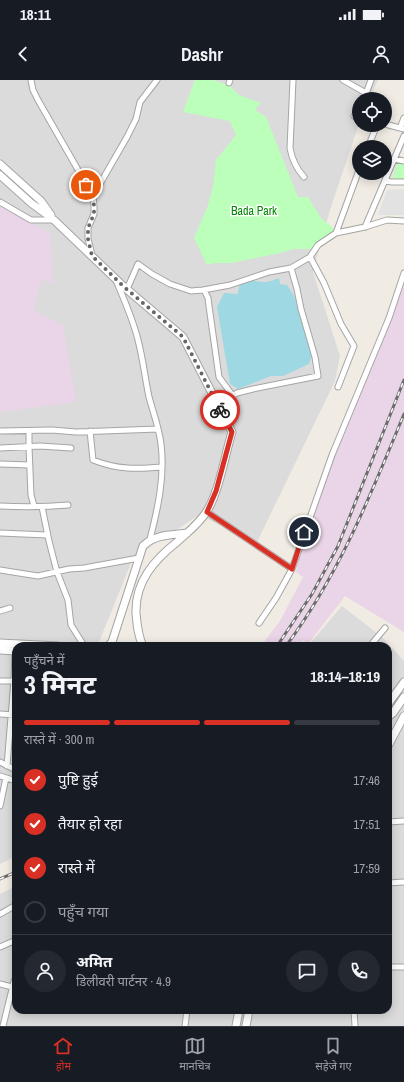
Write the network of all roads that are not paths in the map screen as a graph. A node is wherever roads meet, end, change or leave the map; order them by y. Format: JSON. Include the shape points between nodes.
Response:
{"nodes":[{"id":1,"x":31,"y":80,"type":"edge"},
{"id":2,"x":157,"y":80,"type":"edge"},
{"id":3,"x":293,"y":80,"type":"edge"},
{"id":4,"x":343,"y":80,"type":"edge"},
{"id":5,"x":371,"y":80,"type":"edge"},
{"id":6,"x":364,"y":92,"type":"edge"},
{"id":7,"x":366,"y":92,"type":"edge"},
{"id":8,"x":404,"y":118,"type":"edge"},
{"id":9,"x":392,"y":126,"type":"edge"},
{"id":10,"x":402,"y":129,"type":"edge"},
{"id":11,"x":404,"y":136,"type":"edge"},
{"id":12,"x":394,"y":159,"type":"junction"},
{"id":13,"x":404,"y":161,"type":"edge"},
{"id":14,"x":0,"y":164,"type":"edge"},
{"id":15,"x":392,"y":164,"type":"edge"},
{"id":16,"x":0,"y":175,"type":"edge"},
{"id":17,"x":304,"y":177,"type":"dead end"},
{"id":18,"x":355,"y":180,"type":"edge"},
{"id":19,"x":385,"y":180,"type":"joint"},
{"id":20,"x":404,"y":182,"type":"edge"},
{"id":21,"x":93,"y":196,"type":"junction"},
{"id":22,"x":0,"y":202,"type":"edge"},
{"id":23,"x":54,"y":220,"type":"junction"},
{"id":24,"x":404,"y":221,"type":"edge"},
{"id":25,"x":365,"y":227,"type":"junction"},
{"id":26,"x":336,"y":233,"type":"junction"},
{"id":27,"x":92,"y":256,"type":"junction"},
{"id":28,"x":310,"y":256,"type":"junction"},
{"id":29,"x":291,"y":268,"type":"junction"},
{"id":30,"x":404,"y":273,"type":"edge"},
{"id":31,"x":114,"y":277,"type":"junction"},
{"id":32,"x":128,"y":289,"type":"junction"},
{"id":33,"x":204,"y":290,"type":"junction"},
{"id":34,"x":338,"y":387,"type":"dead end"},
{"id":35,"x":233,"y":396,"type":"junction"},
{"id":36,"x":217,"y":404,"type":"junction"},
{"id":37,"x":158,"y":429,"type":"junction"},
{"id":38,"x":0,"y":431,"type":"edge"},
{"id":39,"x":29,"y":431,"type":"junction"},
{"id":40,"x":90,"y":431,"type":"junction"},
{"id":41,"x":29,"y":447,"type":"junction"},
{"id":42,"x":0,"y":448,"type":"edge"},
{"id":43,"x":72,"y":448,"type":"dead end"},
{"id":44,"x":0,"y":464,"type":"edge"},
{"id":45,"x":30,"y":466,"type":"junction"},
{"id":46,"x":162,"y":467,"type":"junction"},
{"id":47,"x":68,"y":505,"type":"dead end"},
{"id":48,"x":0,"y":506,"type":"edge"},
{"id":49,"x":34,"y":506,"type":"junction"},
{"id":50,"x":42,"y":507,"type":"junction"},
{"id":51,"x":207,"y":512,"type":"junction"},
{"id":52,"x":0,"y":533,"type":"edge"},
{"id":53,"x":188,"y":533,"type":"junction"},
{"id":54,"x":47,"y":535,"type":"junction"},
{"id":55,"x":150,"y":540,"type":"junction"},
{"id":56,"x":140,"y":558,"type":"junction"},
{"id":57,"x":292,"y":569,"type":"junction"},
{"id":58,"x":0,"y":570,"type":"edge"},
{"id":59,"x":57,"y":572,"type":"junction"},
{"id":60,"x":10,"y":608,"type":"dead end"},
{"id":61,"x":0,"y":611,"type":"edge"},
{"id":62,"x":259,"y":623,"type":"dead end"},
{"id":63,"x":385,"y":628,"type":"dead end"},
{"id":64,"x":82,"y":642,"type":"edge"},
{"id":65,"x":113,"y":642,"type":"edge"},
{"id":66,"x":142,"y":642,"type":"edge"},
{"id":67,"x":373,"y":642,"type":"edge"},
{"id":68,"x":0,"y":643,"type":"edge"},
{"id":69,"x":12,"y":644,"type":"edge"},
{"id":70,"x":0,"y":650,"type":"edge"},
{"id":71,"x":12,"y":651,"type":"edge"},
{"id":72,"x":0,"y":680,"type":"edge"},
{"id":73,"x":12,"y":681,"type":"edge"},
{"id":74,"x":404,"y":682,"type":"edge"},
{"id":75,"x":404,"y":697,"type":"edge"},
{"id":76,"x":392,"y":698,"type":"edge"},
{"id":77,"x":0,"y":714,"type":"edge"},
{"id":78,"x":392,"y":714,"type":"edge"},
{"id":79,"x":12,"y":715,"type":"edge"},
{"id":80,"x":404,"y":716,"type":"edge"},
{"id":81,"x":12,"y":724,"type":"edge"},
{"id":82,"x":392,"y":738,"type":"edge"},
{"id":83,"x":0,"y":762,"type":"edge"},
{"id":84,"x":7,"y":766,"type":"junction"},
{"id":85,"x":12,"y":768,"type":"edge"},
{"id":86,"x":0,"y":776,"type":"edge"},
{"id":87,"x":6,"y":778,"type":"junction"},
{"id":88,"x":12,"y":780,"type":"edge"},
{"id":89,"x":0,"y":806,"type":"edge"},
{"id":90,"x":404,"y":821,"type":"edge"},
{"id":91,"x":392,"y":822,"type":"edge"},
{"id":92,"x":404,"y":882,"type":"edge"},
{"id":93,"x":392,"y":883,"type":"edge"},
{"id":94,"x":12,"y":907,"type":"edge"},
{"id":95,"x":0,"y":914,"type":"edge"},
{"id":96,"x":12,"y":942,"type":"edge"},
{"id":97,"x":0,"y":947,"type":"edge"},
{"id":98,"x":392,"y":967,"type":"edge"},
{"id":99,"x":404,"y":967,"type":"edge"},
{"id":100,"x":0,"y":984,"type":"edge"},
{"id":101,"x":12,"y":987,"type":"edge"},
{"id":102,"x":12,"y":996,"type":"edge"},
{"id":103,"x":186,"y":1014,"type":"edge"},
{"id":104,"x":239,"y":1014,"type":"edge"},
{"id":105,"x":248,"y":1014,"type":"edge"},
{"id":106,"x":354,"y":1014,"type":"edge"},
{"id":107,"x":4,"y":1026,"type":"edge"},
{"id":108,"x":185,"y":1026,"type":"edge"},
{"id":109,"x":236,"y":1026,"type":"edge"},
{"id":110,"x":246,"y":1026,"type":"edge"},
{"id":111,"x":355,"y":1026,"type":"edge"}],
"edges":[{"from":1,"to":21,"type":"street","via":[[38,100]]},
{"from":2,"to":21,"type":"street","via":[[140,102],[136,119]]},
{"from":3,"to":17,"type":"street","via":[[290,148],[296,169]]},
{"from":4,"to":6,"type":"street"},
{"from":5,"to":7,"type":"street"},
{"from":8,"to":10,"type":"street"},
{"from":9,"to":10,"type":"street"},
{"from":11,"to":12,"type":"street"},
{"from":12,"to":13,"type":"street"},
{"from":12,"to":15,"type":"street"},
{"from":14,"to":23,"type":"street","via":[[41,201]]},
{"from":16,"to":23,"type":"street"},
{"from":18,"to":26,"type":"street"},
{"from":19,"to":20,"type":"street"},
{"from":19,"to":25,"type":"street"},
{"from":21,"to":27,"type":"street","via":[[94,214],[88,228]]},
{"from":22,"to":23,"type":"street","via":[[31,220]]},
{"from":23,"to":27,"type":"street"},
{"from":24,"to":25,"type":"street","via":[[387,220]]},
{"from":25,"to":26,"type":"street"},
{"from":26,"to":28,"type":"street","via":[[318,245]]},
{"from":27,"to":31,"type":"street"},
{"from":28,"to":29,"type":"street"},
{"from":28,"to":34,"type":"street","via":[[354,346]]},
{"from":29,"to":33,"type":"street"},
{"from":29,"to":35,"type":"street","via":[[318,376],[253,389]]},
{"from":30,"to":57,"type":"street","via":[[389,318],[332,455]]},
{"from":31,"to":32,"type":"street"},
{"from":31,"to":37,"type":"street","via":[[138,340]]},
{"from":32,"to":33,"type":"street","via":[[138,264],[170,284],[191,291]]},
{"from":32,"to":36,"type":"street","via":[[183,337]]},
{"from":33,"to":35,"type":"street","via":[[208,298],[219,377]]},
{"from":35,"to":36,"type":"street"},
{"from":36,"to":51,"type":"street","via":[[232,432],[216,491]]},
{"from":37,"to":40,"type":"street"},
{"from":37,"to":46,"type":"street"},
{"from":38,"to":39,"type":"street"},
{"from":39,"to":40,"type":"street"},
{"from":39,"to":41,"type":"street"},
{"from":40,"to":46,"type":"street","via":[[93,460],[112,467]]},
{"from":41,"to":42,"type":"street"},
{"from":41,"to":43,"type":"street"},
{"from":41,"to":45,"type":"street"},
{"from":44,"to":45,"type":"street"},
{"from":45,"to":49,"type":"street"},
{"from":46,"to":55,"type":"street","via":[[159,502]]},
{"from":47,"to":50,"type":"street"},
{"from":48,"to":49,"type":"street"},
{"from":49,"to":50,"type":"street"},
{"from":50,"to":54,"type":"street"},
{"from":51,"to":53,"type":"street"},
{"from":51,"to":57,"type":"street"},
{"from":52,"to":54,"type":"street"},
{"from":53,"to":55,"type":"street"},
{"from":53,"to":66,"type":"street","via":[[154,562],[144,576],[136,606]]},
{"from":54,"to":59,"type":"street"},
{"from":55,"to":56,"type":"street","via":[[143,546]]},
{"from":56,"to":59,"type":"street"},
{"from":56,"to":65,"type":"street"},
{"from":57,"to":62,"type":"street"},
{"from":58,"to":59,"type":"street","via":[[38,576]]},
{"from":59,"to":64,"type":"street","via":[[68,600],[71,625]]},
{"from":60,"to":61,"type":"street"},
{"from":63,"to":67,"type":"street"},
{"from":68,"to":69,"type":"street"},
{"from":70,"to":71,"type":"street"},
{"from":72,"to":73,"type":"street"},
{"from":74,"to":76,"type":"street"},
{"from":75,"to":78,"type":"street"},
{"from":77,"to":79,"type":"street"},
{"from":80,"to":82,"type":"street"},
{"from":81,"to":84,"type":"street"},
{"from":83,"to":84,"type":"street"},
{"from":84,"to":85,"type":"street"},
{"from":86,"to":87,"type":"street"},
{"from":87,"to":88,"type":"street"},
{"from":87,"to":89,"type":"street"},
{"from":90,"to":91,"type":"street"},
{"from":92,"to":93,"type":"street"},
{"from":94,"to":95,"type":"street"},
{"from":96,"to":97,"type":"street"},
{"from":98,"to":99,"type":"street"},
{"from":100,"to":101,"type":"street"},
{"from":102,"to":107,"type":"street"},
{"from":103,"to":108,"type":"street"},
{"from":104,"to":109,"type":"street"},
{"from":105,"to":110,"type":"street"},
{"from":106,"to":111,"type":"street"}]}
